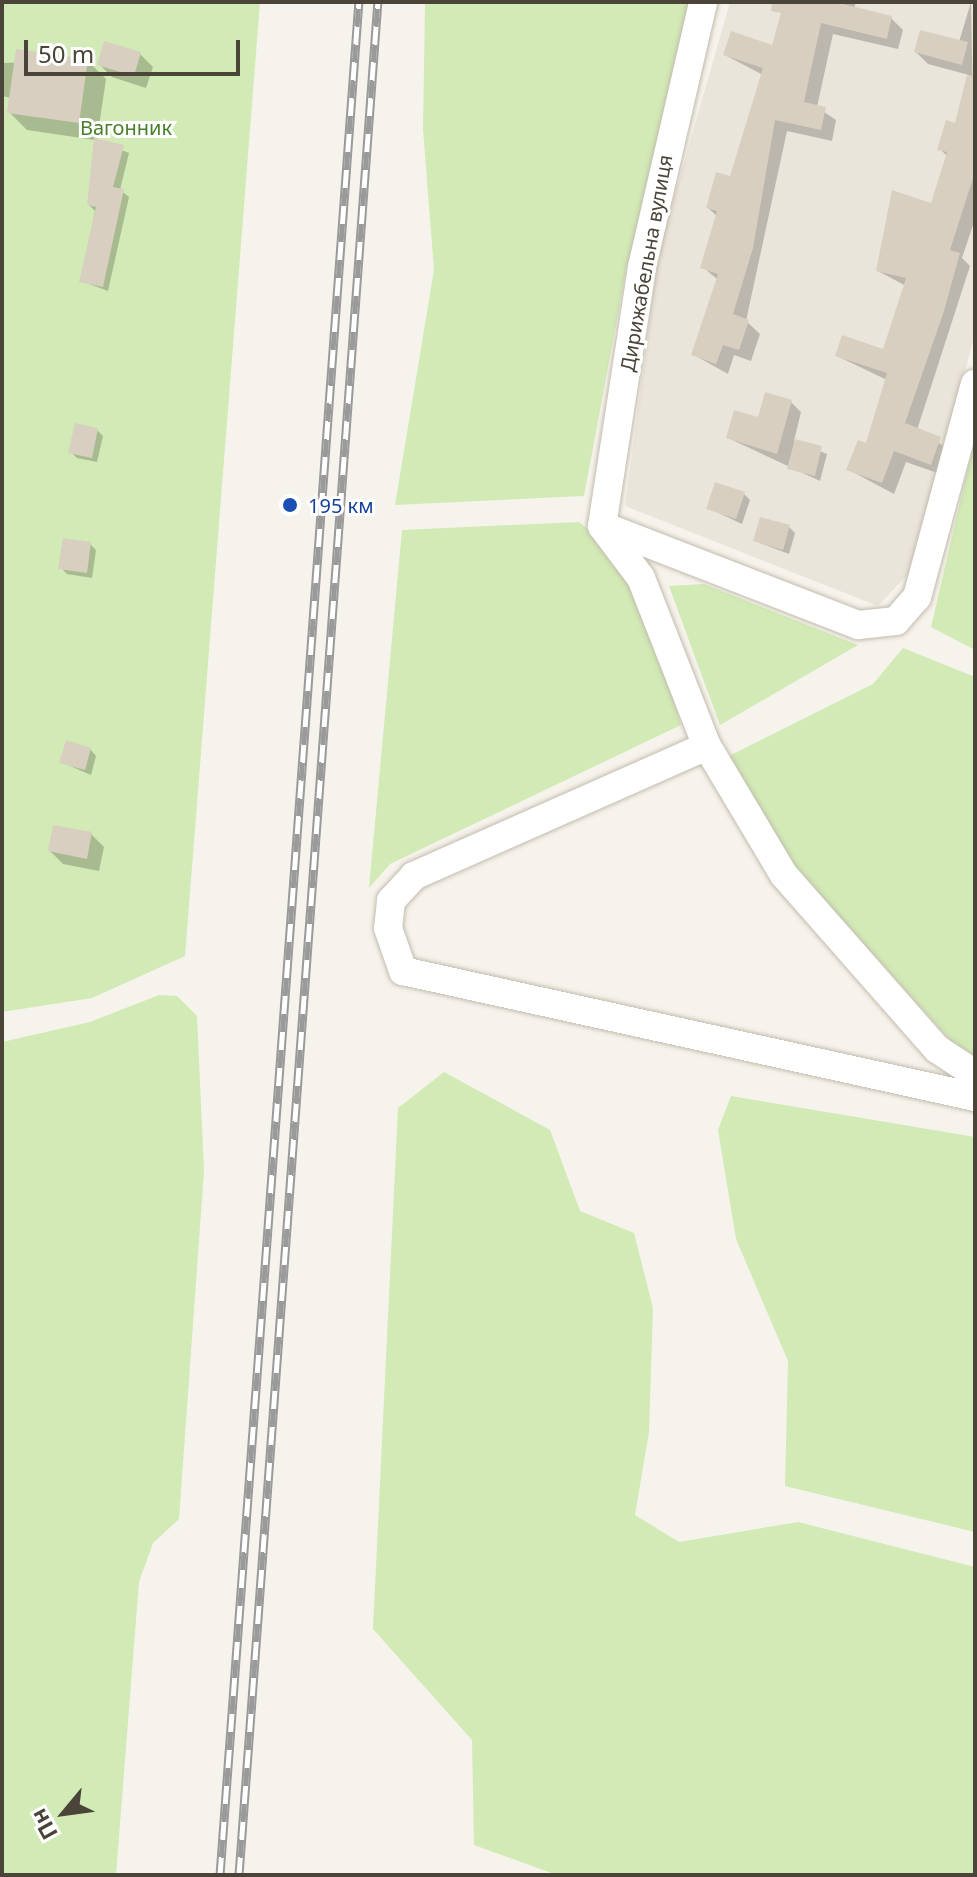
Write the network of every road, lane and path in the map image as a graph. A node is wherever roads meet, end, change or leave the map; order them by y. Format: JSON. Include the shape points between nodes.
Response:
{"nodes":[{"id":1,"x":703,"y":2,"type":"edge"},
{"id":2,"x":975,"y":386,"type":"edge"},
{"id":3,"x":602,"y":526,"type":"junction"},
{"id":4,"x":707,"y":746,"type":"junction"},
{"id":5,"x":975,"y":1074,"type":"edge"},
{"id":6,"x":975,"y":1097,"type":"edge"}],
"edges":[{"from":1,"to":3,"type":"street","name":"Дирижабельна вулиця","via":[[642,267]]},
{"from":2,"to":3,"type":"street","via":[[917,597],[896,621],[858,625]]},
{"from":3,"to":4,"type":"street","via":[[641,578]]},
{"from":4,"to":5,"type":"street","via":[[784,875],[937,1049]]},
{"from":4,"to":6,"type":"street","via":[[414,876],[391,901],[388,928],[403,971]]}]}
